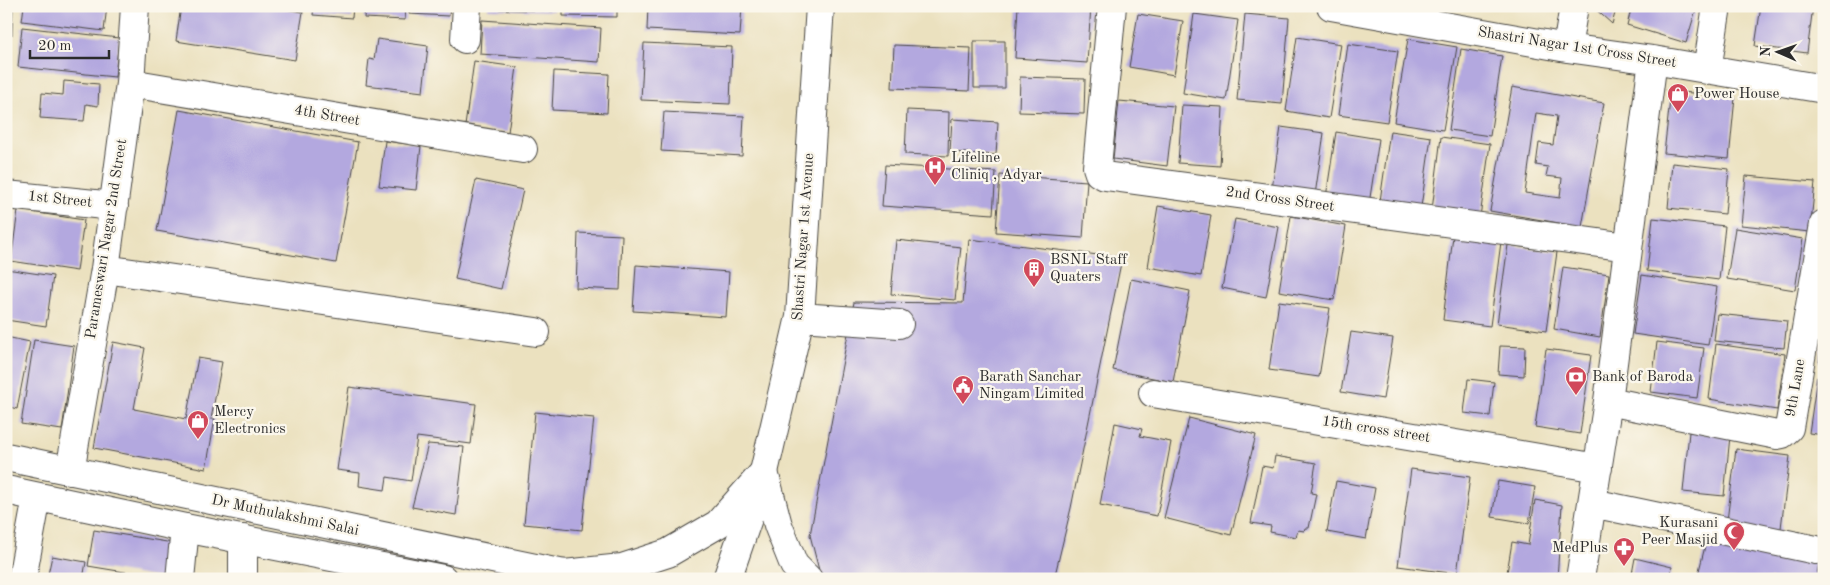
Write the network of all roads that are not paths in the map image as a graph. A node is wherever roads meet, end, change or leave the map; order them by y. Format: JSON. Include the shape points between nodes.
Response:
{"nodes":[{"id":1,"x":135,"y":6,"type":"edge"},
{"id":2,"x":467,"y":6,"type":"edge"},
{"id":3,"x":820,"y":6,"type":"edge"},
{"id":4,"x":1112,"y":6,"type":"edge"},
{"id":5,"x":1331,"y":6,"type":"edge"},
{"id":6,"x":1574,"y":6,"type":"edge"},
{"id":7,"x":1717,"y":6,"type":"edge"},
{"id":8,"x":1432,"y":15,"type":"edge"},
{"id":9,"x":465,"y":38,"type":"dead end"},
{"id":10,"x":1567,"y":48,"type":"junction"},
{"id":11,"x":1653,"y":60,"type":"junction"},
{"id":12,"x":1707,"y":70,"type":"junction"},
{"id":13,"x":130,"y":83,"type":"junction"},
{"id":14,"x":1824,"y":89,"type":"edge"},
{"id":15,"x":523,"y":149,"type":"dead end"},
{"id":16,"x":6,"y":195,"type":"edge"},
{"id":17,"x":114,"y":206,"type":"junction"},
{"id":18,"x":1824,"y":224,"type":"edge"},
{"id":19,"x":1628,"y":247,"type":"junction"},
{"id":20,"x":105,"y":269,"type":"junction"},
{"id":21,"x":800,"y":317,"type":"junction"},
{"id":22,"x":899,"y":324,"type":"dead end"},
{"id":23,"x":536,"y":332,"type":"dead end"},
{"id":24,"x":1154,"y":393,"type":"dead end"},
{"id":25,"x":1608,"y":401,"type":"junction"},
{"id":26,"x":6,"y":457,"type":"edge"},
{"id":27,"x":1598,"y":468,"type":"junction"},
{"id":28,"x":70,"y":471,"type":"junction"},
{"id":29,"x":764,"y":472,"type":"junction"},
{"id":30,"x":6,"y":490,"type":"edge"},
{"id":31,"x":36,"y":497,"type":"junction"},
{"id":32,"x":1592,"y":503,"type":"junction"},
{"id":33,"x":185,"y":528,"type":"junction"},
{"id":34,"x":243,"y":539,"type":"junction"},
{"id":35,"x":1816,"y":550,"type":"dead end"},
{"id":36,"x":22,"y":579,"type":"edge"},
{"id":37,"x":180,"y":579,"type":"edge"},
{"id":38,"x":243,"y":579,"type":"edge"},
{"id":39,"x":443,"y":579,"type":"edge"},
{"id":40,"x":727,"y":579,"type":"edge"},
{"id":41,"x":808,"y":579,"type":"edge"},
{"id":42,"x":1580,"y":579,"type":"edge"}],
"edges":[{"from":1,"to":13,"type":"street","name":"Parameswari Nagar 2nd Street"},
{"from":2,"to":9,"type":"street"},
{"from":3,"to":21,"type":"street","name":"Shastri Nagar 1st Avenue"},
{"from":4,"to":19,"type":"street","name":"2nd Cross Street","via":[[1097,167],[1105,176]]},
{"from":5,"to":8,"type":"street","name":"Shastri Nagar 1st Cross Street"},
{"from":6,"to":10,"type":"street"},
{"from":7,"to":12,"type":"street"},
{"from":8,"to":10,"type":"street","name":"Shastri Nagar 1st Cross Street"},
{"from":10,"to":11,"type":"street","name":"Shastri Nagar 1st Cross Street"},
{"from":11,"to":12,"type":"street","name":"Shastri Nagar 1st Cross Street"},
{"from":11,"to":19,"type":"street"},
{"from":12,"to":14,"type":"street","name":"Shastri Nagar 1st Cross Street"},
{"from":13,"to":15,"type":"street","name":"4th Street"},
{"from":13,"to":17,"type":"street","name":"Parameswari Nagar 2nd Street"},
{"from":16,"to":17,"type":"street","name":"1st Street"},
{"from":17,"to":20,"type":"street","name":"Parameswari Nagar 2nd Street"},
{"from":18,"to":25,"type":"street","name":"9th Lane","via":[[1786,432],[1777,435]]},
{"from":19,"to":25,"type":"street"},
{"from":20,"to":23,"type":"street"},
{"from":20,"to":28,"type":"street","name":"Parameswari Nagar 2nd Street"},
{"from":21,"to":22,"type":"street"},
{"from":21,"to":29,"type":"street","name":"Shastri Nagar 1st Avenue"},
{"from":24,"to":27,"type":"street","name":"15th cross street"},
{"from":25,"to":27,"type":"street"},
{"from":26,"to":28,"type":"street","name":"Dr Muthulakshmi Salai"},
{"from":27,"to":32,"type":"street"},
{"from":28,"to":29,"type":"street","name":"Dr Muthulakshmi Salai","via":[[564,574],[622,568],[668,553],[718,524]]},
{"from":29,"to":40,"type":"street","name":"Shastri Nagar 1st Avenue"},
{"from":29,"to":41,"type":"street","via":[[778,525],[794,565]]},
{"from":30,"to":31,"type":"street","name":"Dr Muthulakshmi Salai"},
{"from":31,"to":33,"type":"street","name":"Dr Muthulakshmi Salai"},
{"from":31,"to":36,"type":"street"},
{"from":32,"to":35,"type":"street"},
{"from":32,"to":42,"type":"street"},
{"from":33,"to":34,"type":"street","name":"Dr Muthulakshmi Salai"},
{"from":33,"to":37,"type":"street"},
{"from":34,"to":38,"type":"street"},
{"from":34,"to":39,"type":"street","name":"Dr Muthulakshmi Salai"}]}
